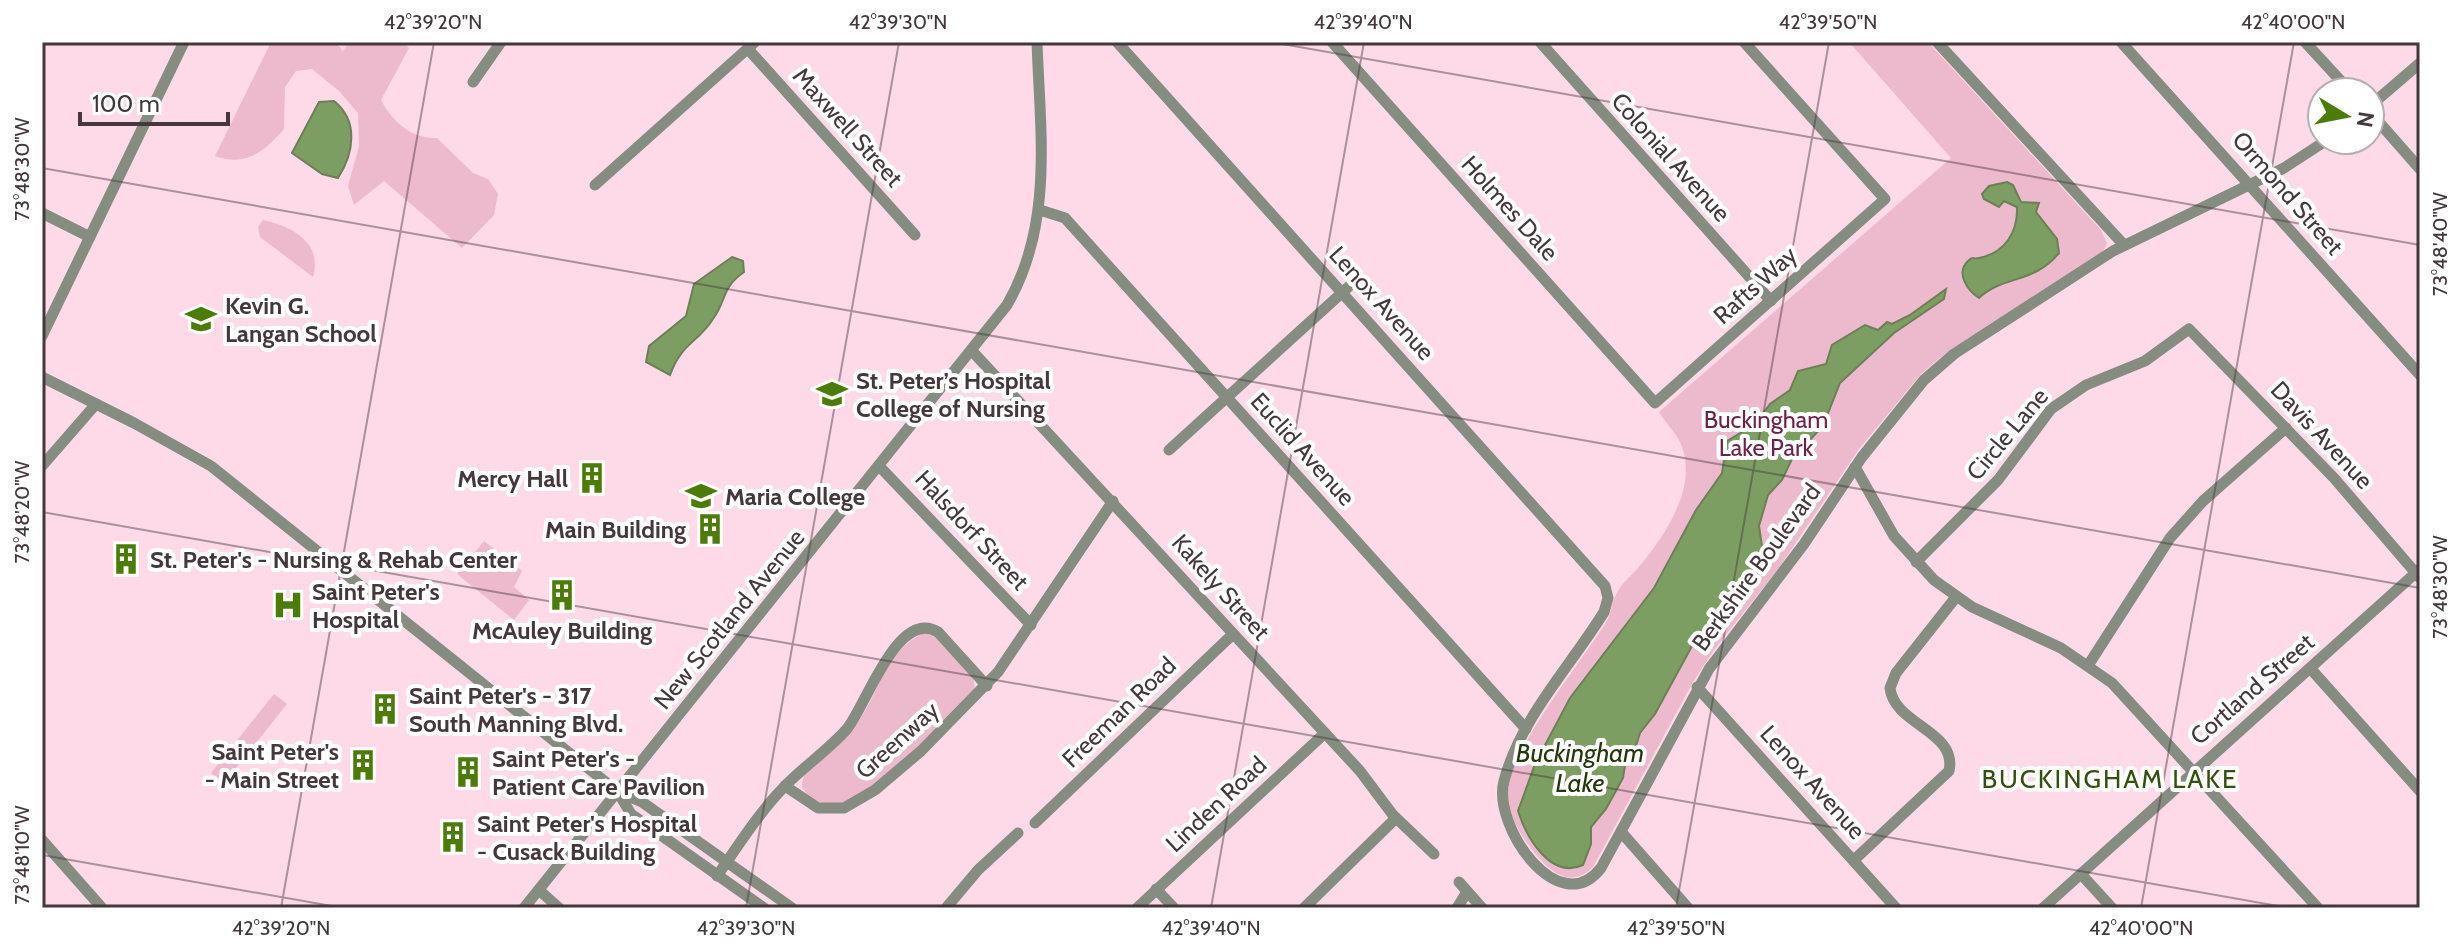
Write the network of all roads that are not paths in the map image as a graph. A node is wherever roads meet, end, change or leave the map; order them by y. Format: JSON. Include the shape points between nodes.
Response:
{"nodes":[{"id":1,"x":184,"y":42,"type":"edge"},
{"id":2,"x":501,"y":42,"type":"edge"},
{"id":3,"x":1037,"y":42,"type":"edge"},
{"id":4,"x":1117,"y":42,"type":"edge"},
{"id":5,"x":1332,"y":42,"type":"edge"},
{"id":6,"x":1540,"y":42,"type":"edge"},
{"id":7,"x":1744,"y":42,"type":"edge"},
{"id":8,"x":1937,"y":42,"type":"edge"},
{"id":9,"x":2121,"y":42,"type":"edge"},
{"id":10,"x":2305,"y":42,"type":"edge"},
{"id":11,"x":751,"y":45,"type":"edge"},
{"id":12,"x":2420,"y":63,"type":"edge"},
{"id":13,"x":2336,"y":76,"type":"edge"},
{"id":14,"x":473,"y":82,"type":"dead end"},
{"id":15,"x":2386,"y":94,"type":"edge"},
{"id":16,"x":2386,"y":128,"type":"edge"},
{"id":17,"x":2306,"y":152,"type":"edge"},
{"id":18,"x":2420,"y":169,"type":"edge"},
{"id":19,"x":2251,"y":184,"type":"junction"},
{"id":20,"x":595,"y":185,"type":"dead end"},
{"id":21,"x":1040,"y":210,"type":"junction"},
{"id":22,"x":42,"y":213,"type":"edge"},
{"id":23,"x":915,"y":235,"type":"dead end"},
{"id":24,"x":90,"y":237,"type":"junction"},
{"id":25,"x":2124,"y":245,"type":"junction"},
{"id":26,"x":1356,"y":280,"type":"dead end"},
{"id":27,"x":1343,"y":292,"type":"junction"},
{"id":28,"x":1771,"y":301,"type":"junction"},
{"id":29,"x":2187,"y":331,"type":"joint"},
{"id":30,"x":42,"y":336,"type":"edge"},
{"id":31,"x":973,"y":352,"type":"junction"},
{"id":32,"x":2420,"y":375,"type":"edge"},
{"id":33,"x":42,"y":377,"type":"edge"},
{"id":34,"x":1227,"y":398,"type":"junction"},
{"id":35,"x":1655,"y":403,"type":"joint"},
{"id":36,"x":96,"y":404,"type":"junction"},
{"id":37,"x":2286,"y":428,"type":"junction"},
{"id":38,"x":1169,"y":450,"type":"dead end"},
{"id":39,"x":42,"y":466,"type":"edge"},
{"id":40,"x":880,"y":467,"type":"junction"},
{"id":41,"x":1855,"y":467,"type":"junction"},
{"id":42,"x":1113,"y":501,"type":"junction"},
{"id":43,"x":1916,"y":562,"type":"junction"},
{"id":44,"x":2419,"y":573,"type":"edge"},
{"id":45,"x":1956,"y":597,"type":"junction"},
{"id":46,"x":1608,"y":598,"type":"joint"},
{"id":47,"x":1031,"y":625,"type":"junction"},
{"id":48,"x":1233,"y":634,"type":"junction"},
{"id":49,"x":2089,"y":664,"type":"junction"},
{"id":50,"x":2310,"y":668,"type":"junction"},
{"id":51,"x":987,"y":686,"type":"junction"},
{"id":52,"x":1697,"y":687,"type":"junction"},
{"id":53,"x":1526,"y":729,"type":"junction"},
{"id":54,"x":1325,"y":733,"type":"junction"},
{"id":55,"x":2194,"y":770,"type":"junction"},
{"id":56,"x":785,"y":786,"type":"junction"},
{"id":57,"x":2420,"y":791,"type":"edge"},
{"id":58,"x":618,"y":792,"type":"junction"},
{"id":59,"x":1396,"y":818,"type":"junction"},
{"id":60,"x":1035,"y":823,"type":"dead end"},
{"id":61,"x":1018,"y":833,"type":"dead end"},
{"id":62,"x":1622,"y":833,"type":"junction"},
{"id":63,"x":42,"y":840,"type":"edge"},
{"id":64,"x":1434,"y":854,"type":"dead end"},
{"id":65,"x":1854,"y":860,"type":"junction"},
{"id":66,"x":726,"y":863,"type":"junction"},
{"id":67,"x":2081,"y":874,"type":"junction"},
{"id":68,"x":717,"y":876,"type":"junction"},
{"id":69,"x":1459,"y":882,"type":"dead end"},
{"id":70,"x":1156,"y":889,"type":"junction"},
{"id":71,"x":539,"y":890,"type":"junction"},
{"id":72,"x":1467,"y":892,"type":"junction"},
{"id":73,"x":102,"y":908,"type":"edge"},
{"id":74,"x":524,"y":908,"type":"edge"},
{"id":75,"x":559,"y":908,"type":"edge"},
{"id":76,"x":764,"y":908,"type":"edge"},
{"id":77,"x":792,"y":908,"type":"edge"},
{"id":78,"x":946,"y":908,"type":"edge"},
{"id":79,"x":1137,"y":908,"type":"edge"},
{"id":80,"x":1174,"y":908,"type":"edge"},
{"id":81,"x":1304,"y":908,"type":"edge"},
{"id":82,"x":1457,"y":908,"type":"edge"},
{"id":83,"x":1482,"y":908,"type":"edge"},
{"id":84,"x":1688,"y":908,"type":"edge"},
{"id":85,"x":1896,"y":908,"type":"edge"},
{"id":86,"x":2043,"y":908,"type":"edge"},
{"id":87,"x":2112,"y":908,"type":"edge"},
{"id":88,"x":2318,"y":908,"type":"edge"}],
"edges":[{"from":1,"to":24,"type":"street"},
{"from":2,"to":14,"type":"street"},
{"from":3,"to":21,"type":"street","name":"New Scotland Avenue"},
{"from":4,"to":27,"type":"street","name":"Lenox Avenue"},
{"from":5,"to":35,"type":"street","name":"Holmes Dale"},
{"from":6,"to":28,"type":"street","name":"Colonial Avenue"},
{"from":7,"to":28,"type":"street","name":"Rafts Way","via":[[1885,199]]},
{"from":8,"to":25,"type":"street"},
{"from":9,"to":19,"type":"street","name":"Ormond Street"},
{"from":10,"to":13,"type":"street"},
{"from":11,"to":20,"type":"street"},
{"from":11,"to":23,"type":"street","name":"Maxwell Street"},
{"from":12,"to":15,"type":"street"},
{"from":16,"to":18,"type":"street"},
{"from":17,"to":19,"type":"street","name":"Berkshire Boulevard"},
{"from":19,"to":25,"type":"street","name":"Berkshire Boulevard"},
{"from":19,"to":32,"type":"street","name":"Ormond Street"},
{"from":21,"to":31,"type":"street","name":"New Scotland Avenue","via":[[1019,284]]},
{"from":21,"to":34,"type":"street","name":"Euclid Avenue","via":[[1065,218]]},
{"from":22,"to":24,"type":"street"},
{"from":24,"to":30,"type":"street"},
{"from":25,"to":41,"type":"street","name":"Berkshire Boulevard","via":[[1945,361]]},
{"from":26,"to":27,"type":"street"},
{"from":27,"to":34,"type":"street"},
{"from":27,"to":46,"type":"street","name":"Lenox Avenue","via":[[1602,580]]},
{"from":28,"to":35,"type":"street","name":"Rafts Way"},
{"from":29,"to":37,"type":"street","name":"Davis Avenue","via":[[2196,332]]},
{"from":29,"to":43,"type":"street","name":"Circle Lane","via":[[2138,365],[2086,385],[2055,405],[1998,480]]},
{"from":31,"to":40,"type":"street","name":"New Scotland Avenue"},
{"from":31,"to":42,"type":"street","name":"Kakely Street"},
{"from":33,"to":36,"type":"street"},
{"from":34,"to":38,"type":"street"},
{"from":34,"to":53,"type":"street","name":"Euclid Avenue"},
{"from":36,"to":39,"type":"street"},
{"from":36,"to":58,"type":"street","via":[[211,466]]},
{"from":37,"to":44,"type":"street","name":"Davis Avenue"},
{"from":37,"to":49,"type":"street","via":[[2170,538]]},
{"from":40,"to":47,"type":"street","name":"Halsdorf Street"},
{"from":40,"to":58,"type":"street","name":"New Scotland Avenue"},
{"from":41,"to":43,"type":"street","via":[[1886,524]]},
{"from":41,"to":52,"type":"street","name":"Berkshire Boulevard"},
{"from":42,"to":47,"type":"street","name":"Greenway"},
{"from":42,"to":48,"type":"street","name":"Kakely Street"},
{"from":43,"to":45,"type":"street"},
{"from":44,"to":50,"type":"street","name":"Cortland Street"},
{"from":45,"to":49,"type":"street"},
{"from":45,"to":65,"type":"street","via":[[1890,688],[1897,706],[1948,750],[1949,771]]},
{"from":46,"to":53,"type":"street","name":"Berkshire Boulevard"},
{"from":47,"to":51,"type":"street","name":"Greenway"},
{"from":48,"to":54,"type":"street","name":"Kakely Street"},
{"from":48,"to":60,"type":"street","name":"Freeman Road"},
{"from":49,"to":55,"type":"street","via":[[2139,708]]},
{"from":50,"to":55,"type":"street","name":"Cortland Street"},
{"from":50,"to":57,"type":"street"},
{"from":51,"to":56,"type":"street","name":"Greenway","via":[[921,751],[851,805],[820,808]]},
{"from":51,"to":56,"type":"street","name":"Greenway","via":[[938,632],[918,629],[884,660],[847,729]]},
{"from":52,"to":62,"type":"street","name":"Berkshire Boulevard"},
{"from":52,"to":65,"type":"street","name":"Lenox Avenue"},
{"from":53,"to":62,"type":"street","name":"Berkshire Boulevard","via":[[1501,796],[1504,815],[1525,850],[1550,877],[1577,885],[1598,871]]},
{"from":54,"to":59,"type":"street","name":"Kakely Street"},
{"from":54,"to":70,"type":"street","name":"Linden Road"},
{"from":55,"to":67,"type":"street","name":"Cortland Street"},
{"from":55,"to":88,"type":"street"},
{"from":56,"to":66,"type":"street","name":"Greenway"},
{"from":58,"to":66,"type":"street","via":[[642,802]]},
{"from":58,"to":68,"type":"street","via":[[631,814]]},
{"from":58,"to":71,"type":"street","name":"New Scotland Avenue"},
{"from":59,"to":64,"type":"street","name":"Kakely Street"},
{"from":59,"to":81,"type":"street"},
{"from":61,"to":78,"type":"street"},
{"from":62,"to":84,"type":"street"},
{"from":63,"to":73,"type":"street"},
{"from":65,"to":85,"type":"street","name":"Lenox Avenue"},
{"from":66,"to":68,"type":"street","name":"Greenway"},
{"from":66,"to":77,"type":"street"},
{"from":67,"to":86,"type":"street","name":"Cortland Street"},
{"from":67,"to":87,"type":"street"},
{"from":68,"to":76,"type":"street"},
{"from":69,"to":72,"type":"street"},
{"from":70,"to":79,"type":"street","name":"Linden Road"},
{"from":70,"to":80,"type":"street"},
{"from":71,"to":74,"type":"street","name":"New Scotland Avenue"},
{"from":71,"to":75,"type":"street"},
{"from":72,"to":82,"type":"street"},
{"from":72,"to":83,"type":"street"}]}
